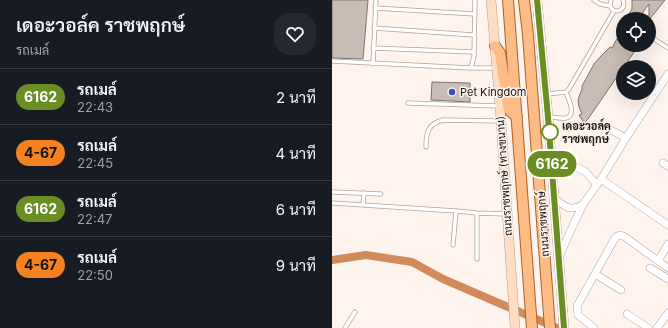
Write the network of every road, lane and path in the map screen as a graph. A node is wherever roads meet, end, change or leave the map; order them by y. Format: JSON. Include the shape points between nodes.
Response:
{"nodes":[{"id":1,"x":376,"y":0,"type":"edge"},
{"id":2,"x":475,"y":0,"type":"edge"},
{"id":3,"x":491,"y":0,"type":"edge"},
{"id":4,"x":508,"y":0,"type":"edge"},
{"id":5,"x":524,"y":0,"type":"edge"},
{"id":6,"x":532,"y":0,"type":"edge"},
{"id":7,"x":537,"y":0,"type":"edge"},
{"id":8,"x":594,"y":0,"type":"edge"},
{"id":9,"x":611,"y":0,"type":"edge"},
{"id":10,"x":623,"y":0,"type":"edge"},
{"id":11,"x":610,"y":6,"type":"junction"},
{"id":12,"x":375,"y":8,"type":"junction"},
{"id":13,"x":614,"y":11,"type":"junction"},
{"id":14,"x":475,"y":14,"type":"junction"},
{"id":15,"x":374,"y":28,"type":"junction"},
{"id":16,"x":474,"y":35,"type":"junction"},
{"id":17,"x":528,"y":35,"type":"junction"},
{"id":18,"x":656,"y":40,"type":"edge"},
{"id":19,"x":495,"y":46,"type":"junction"},
{"id":20,"x":667,"y":46,"type":"edge"},
{"id":21,"x":374,"y":48,"type":"junction"},
{"id":22,"x":474,"y":52,"type":"junction"},
{"id":23,"x":332,"y":61,"type":"edge"},
{"id":24,"x":373,"y":64,"type":"junction"},
{"id":25,"x":471,"y":68,"type":"junction"},
{"id":26,"x":497,"y":68,"type":"junction"},
{"id":27,"x":668,"y":74,"type":"edge"},
{"id":28,"x":566,"y":92,"type":"junction"},
{"id":29,"x":546,"y":94,"type":"junction"},
{"id":30,"x":408,"y":103,"type":"dead end"},
{"id":31,"x":500,"y":106,"type":"junction"},
{"id":32,"x":517,"y":117,"type":"junction"},
{"id":33,"x":548,"y":117,"type":"junction"},
{"id":34,"x":501,"y":121,"type":"junction"},
{"id":35,"x":605,"y":127,"type":"dead end"},
{"id":36,"x":626,"y":138,"type":"junction"},
{"id":37,"x":426,"y":147,"type":"dead end"},
{"id":38,"x":578,"y":168,"type":"dead end"},
{"id":39,"x":601,"y":179,"type":"junction"},
{"id":40,"x":597,"y":186,"type":"junction"},
{"id":41,"x":332,"y":192,"type":"edge"},
{"id":42,"x":364,"y":193,"type":"junction"},
{"id":43,"x":381,"y":194,"type":"dead end"},
{"id":44,"x":554,"y":198,"type":"junction"},
{"id":45,"x":332,"y":202,"type":"edge"},
{"id":46,"x":584,"y":203,"type":"junction"},
{"id":47,"x":363,"y":205,"type":"junction"},
{"id":48,"x":456,"y":211,"type":"junction"},
{"id":49,"x":477,"y":213,"type":"junction"},
{"id":50,"x":507,"y":214,"type":"junction"},
{"id":51,"x":668,"y":225,"type":"edge"},
{"id":52,"x":668,"y":244,"type":"edge"},
{"id":53,"x":453,"y":245,"type":"dead end"},
{"id":54,"x":559,"y":257,"type":"junction"},
{"id":55,"x":477,"y":259,"type":"dead end"},
{"id":56,"x":658,"y":261,"type":"junction"},
{"id":57,"x":650,"y":268,"type":"dead end"},
{"id":58,"x":668,"y":268,"type":"edge"},
{"id":59,"x":595,"y":274,"type":"junction"},
{"id":60,"x":668,"y":279,"type":"edge"},
{"id":61,"x":621,"y":290,"type":"dead end"},
{"id":62,"x":355,"y":312,"type":"dead end"},
{"id":63,"x":668,"y":313,"type":"edge"},
{"id":64,"x":627,"y":314,"type":"dead end"},
{"id":65,"x":515,"y":327,"type":"edge"},
{"id":66,"x":345,"y":328,"type":"edge"},
{"id":67,"x":532,"y":328,"type":"edge"},
{"id":68,"x":550,"y":328,"type":"edge"},
{"id":69,"x":564,"y":328,"type":"edge"},
{"id":70,"x":594,"y":328,"type":"edge"},
{"id":71,"x":648,"y":328,"type":"edge"},
{"id":72,"x":657,"y":328,"type":"edge"}],
"edges":[{"from":1,"to":12,"type":"lane"},
{"from":2,"to":14,"type":"lane"},
{"from":3,"to":19,"type":"main road","name":"ถนนราชพฤกษ์ (ทางขนาน)"},
{"from":4,"to":32,"type":"main road","name":"ถนนราชพฤกษ์"},
{"from":5,"to":17,"type":"main road","name":"ถนนราชพฤกษ์"},
{"from":6,"to":17,"type":"main road"},
{"from":7,"to":29,"type":"main road"},
{"from":8,"to":11,"type":"lane"},
{"from":9,"to":11,"type":"lane"},
{"from":10,"to":13,"type":"lane","via":[[623,8]]},
{"from":11,"to":13,"type":"lane"},
{"from":12,"to":14,"type":"lane"},
{"from":12,"to":15,"type":"lane"},
{"from":13,"to":28,"type":"lane"},
{"from":14,"to":16,"type":"lane"},
{"from":15,"to":16,"type":"lane"},
{"from":15,"to":21,"type":"lane"},
{"from":16,"to":22,"type":"lane"},
{"from":17,"to":68,"type":"main road","name":"ถนนราชพฤกษ์"},
{"from":18,"to":20,"type":"lane"},
{"from":19,"to":26,"type":"main road","name":"ถนนราชพฤกษ์ (ทางขนาน)"},
{"from":19,"to":32,"type":"main road","via":[[500,54],[508,106]]},
{"from":21,"to":22,"type":"lane"},
{"from":21,"to":24,"type":"lane"},
{"from":22,"to":25,"type":"lane"},
{"from":23,"to":24,"type":"lane"},
{"from":24,"to":25,"type":"lane"},
{"from":25,"to":26,"type":"lane"},
{"from":26,"to":31,"type":"main road","name":"ถนนราชพฤกษ์ (ทางขนาน)"},
{"from":27,"to":36,"type":"street"},
{"from":28,"to":29,"type":"lane"},
{"from":28,"to":33,"type":"lane","via":[[571,107],[570,115],[566,118]]},
{"from":29,"to":33,"type":"main road"},
{"from":30,"to":31,"type":"lane"},
{"from":31,"to":34,"type":"main road","name":"ถนนราชพฤกษ์ (ทางขนาน)"},
{"from":32,"to":67,"type":"main road","name":"ถนนราชพฤกษ์"},
{"from":33,"to":44,"type":"main road"},
{"from":34,"to":37,"type":"lane","via":[[435,122],[430,126]]},
{"from":34,"to":50,"type":"main road","name":"ถนนราชพฤกษ์ (ทางขนาน)"},
{"from":35,"to":36,"type":"street"},
{"from":36,"to":39,"type":"street"},
{"from":38,"to":40,"type":"street"},
{"from":39,"to":40,"type":"street"},
{"from":39,"to":51,"type":"street"},
{"from":40,"to":46,"type":"street"},
{"from":41,"to":42,"type":"lane"},
{"from":42,"to":43,"type":"lane"},
{"from":42,"to":47,"type":"lane"},
{"from":44,"to":46,"type":"street","via":[[568,208],[577,208]]},
{"from":44,"to":54,"type":"main road"},
{"from":45,"to":47,"type":"lane"},
{"from":46,"to":54,"type":"street"},
{"from":47,"to":48,"type":"lane"},
{"from":48,"to":49,"type":"lane"},
{"from":48,"to":53,"type":"lane"},
{"from":49,"to":50,"type":"lane"},
{"from":49,"to":55,"type":"lane"},
{"from":50,"to":65,"type":"main road","name":"ถนนราชพฤกษ์ (ทางขนาน)"},
{"from":52,"to":56,"type":"street"},
{"from":54,"to":69,"type":"main road"},
{"from":56,"to":58,"type":"street"},
{"from":56,"to":59,"type":"street","via":[[625,237],[618,235]]},
{"from":57,"to":60,"type":"street"},
{"from":59,"to":61,"type":"street"},
{"from":59,"to":70,"type":"street","via":[[577,306],[578,315]]},
{"from":62,"to":66,"type":"lane"},
{"from":63,"to":72,"type":"street"},
{"from":64,"to":71,"type":"street"}]}
